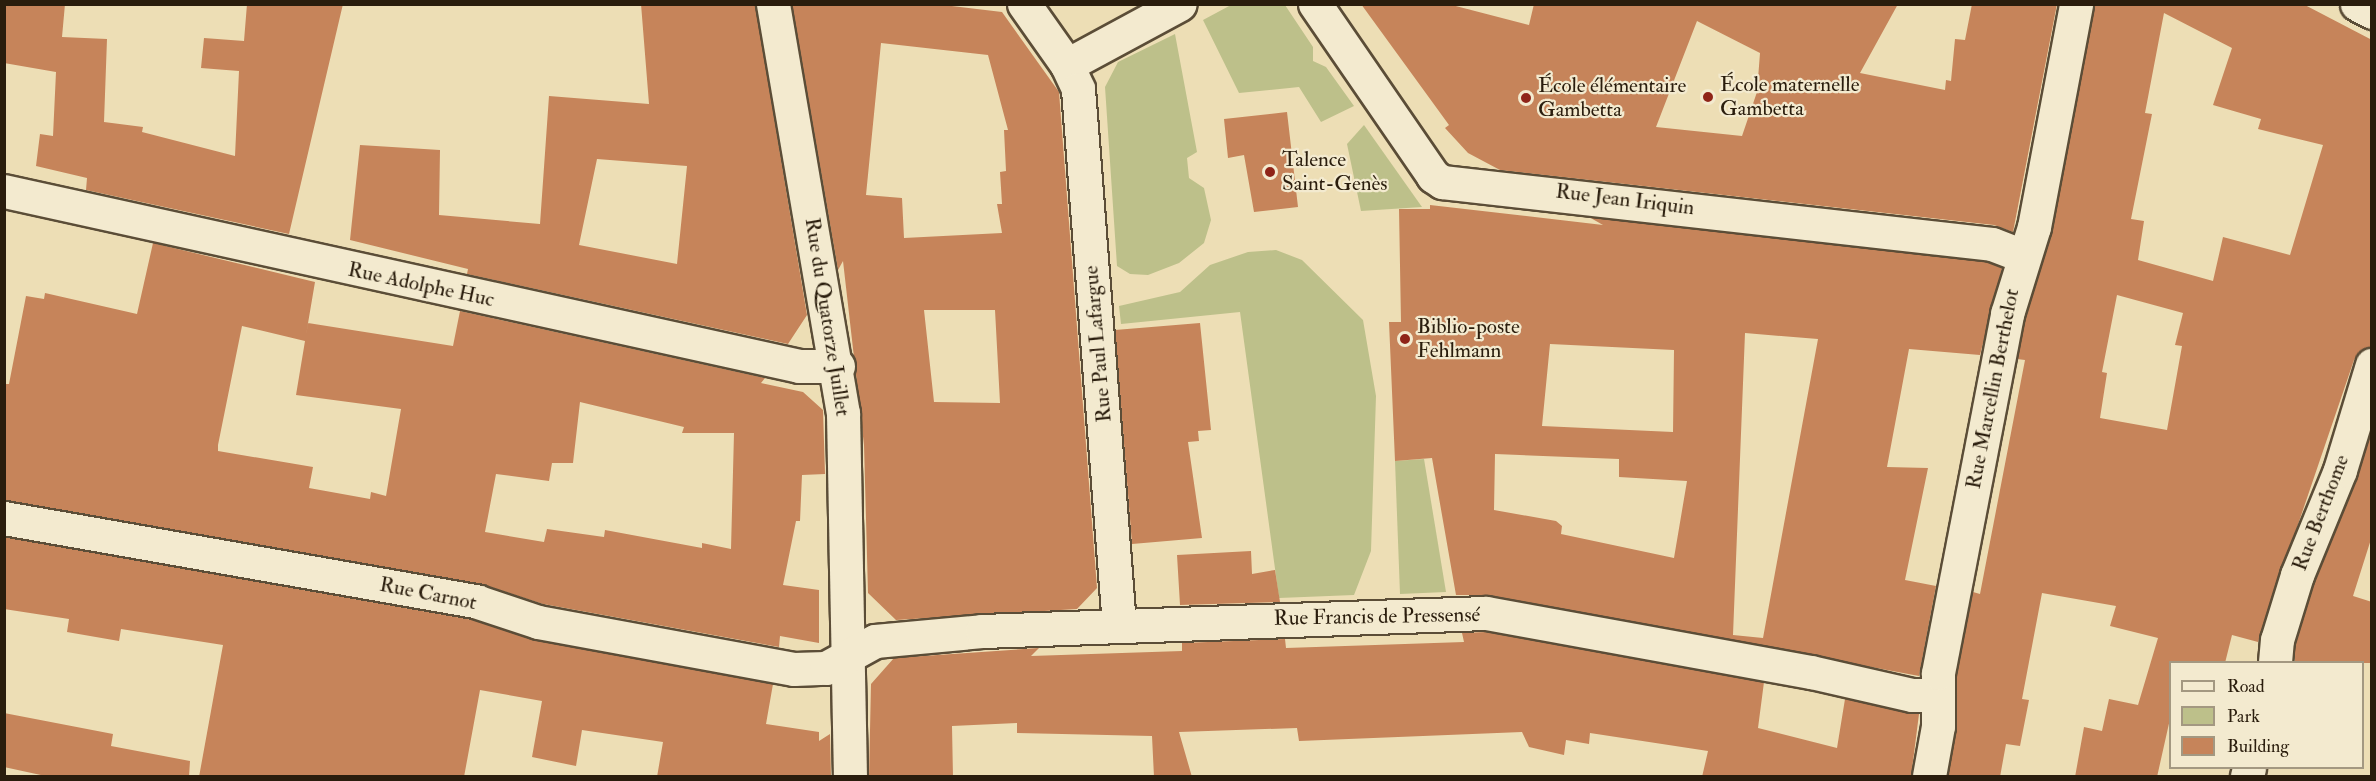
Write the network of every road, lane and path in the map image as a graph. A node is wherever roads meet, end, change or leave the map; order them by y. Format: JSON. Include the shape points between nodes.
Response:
{"nodes":[{"id":1,"x":773,"y":4,"type":"edge"},
{"id":2,"x":1024,"y":4,"type":"edge"},
{"id":3,"x":1180,"y":4,"type":"edge"},
{"id":4,"x":1315,"y":4,"type":"edge"},
{"id":5,"x":2076,"y":4,"type":"edge"},
{"id":6,"x":2357,"y":4,"type":"edge"},
{"id":7,"x":2372,"y":12,"type":"edge"},
{"id":8,"x":1066,"y":64,"type":"junction"},
{"id":9,"x":4,"y":191,"type":"edge"},
{"id":10,"x":2023,"y":256,"type":"junction"},
{"id":11,"x":2372,"y":365,"type":"edge"},
{"id":12,"x":838,"y":366,"type":"junction"},
{"id":13,"x":4,"y":518,"type":"edge"},
{"id":14,"x":1119,"y":625,"type":"junction"},
{"id":15,"x":848,"y":655,"type":"junction"},
{"id":16,"x":2275,"y":661,"type":"edge"},
{"id":17,"x":1938,"y":695,"type":"junction"},
{"id":18,"x":850,"y":777,"type":"edge"},
{"id":19,"x":1929,"y":777,"type":"edge"}],
"edges":[{"from":1,"to":12,"type":"street","name":"Rue du Quatorze Juillet"},
{"from":2,"to":8,"type":"street","name":"Rue Paul Lafargue"},
{"from":3,"to":8,"type":"street"},
{"from":4,"to":10,"type":"street","name":"Rue Jean Iriquin","via":[[1433,176],[1442,182],[1992,244]]},
{"from":5,"to":10,"type":"street","name":"Rue Marcellin Berthelot","via":[[2034,227]]},
{"from":6,"to":7,"type":"street"},
{"from":8,"to":14,"type":"street","name":"Rue Paul Lafargue","via":[[1078,90]]},
{"from":9,"to":12,"type":"street","name":"Rue Adolphe Huc","via":[[799,366]]},
{"from":10,"to":17,"type":"street","name":"Rue Marcellin Berthelot","via":[[1938,673]]},
{"from":11,"to":16,"type":"street","name":"Rue Berthome","via":[[2340,470],[2297,575],[2277,640]]},
{"from":12,"to":15,"type":"street","name":"Rue du Quatorze Juillet","via":[[843,413]]},
{"from":13,"to":15,"type":"street","name":"Rue Carnot","via":[[466,600],[538,622],[794,669],[826,668]]},
{"from":14,"to":15,"type":"street","name":"Rue Francis de Pressensé","via":[[875,641]]},
{"from":14,"to":17,"type":"street","name":"Rue Francis de Pressensé","via":[[1486,614],[1811,672],[1912,696]]},
{"from":15,"to":18,"type":"street","name":"Rue du Quatorze Juillet"},
{"from":17,"to":19,"type":"street","name":"Rue Marcellin Berthelot"}]}
